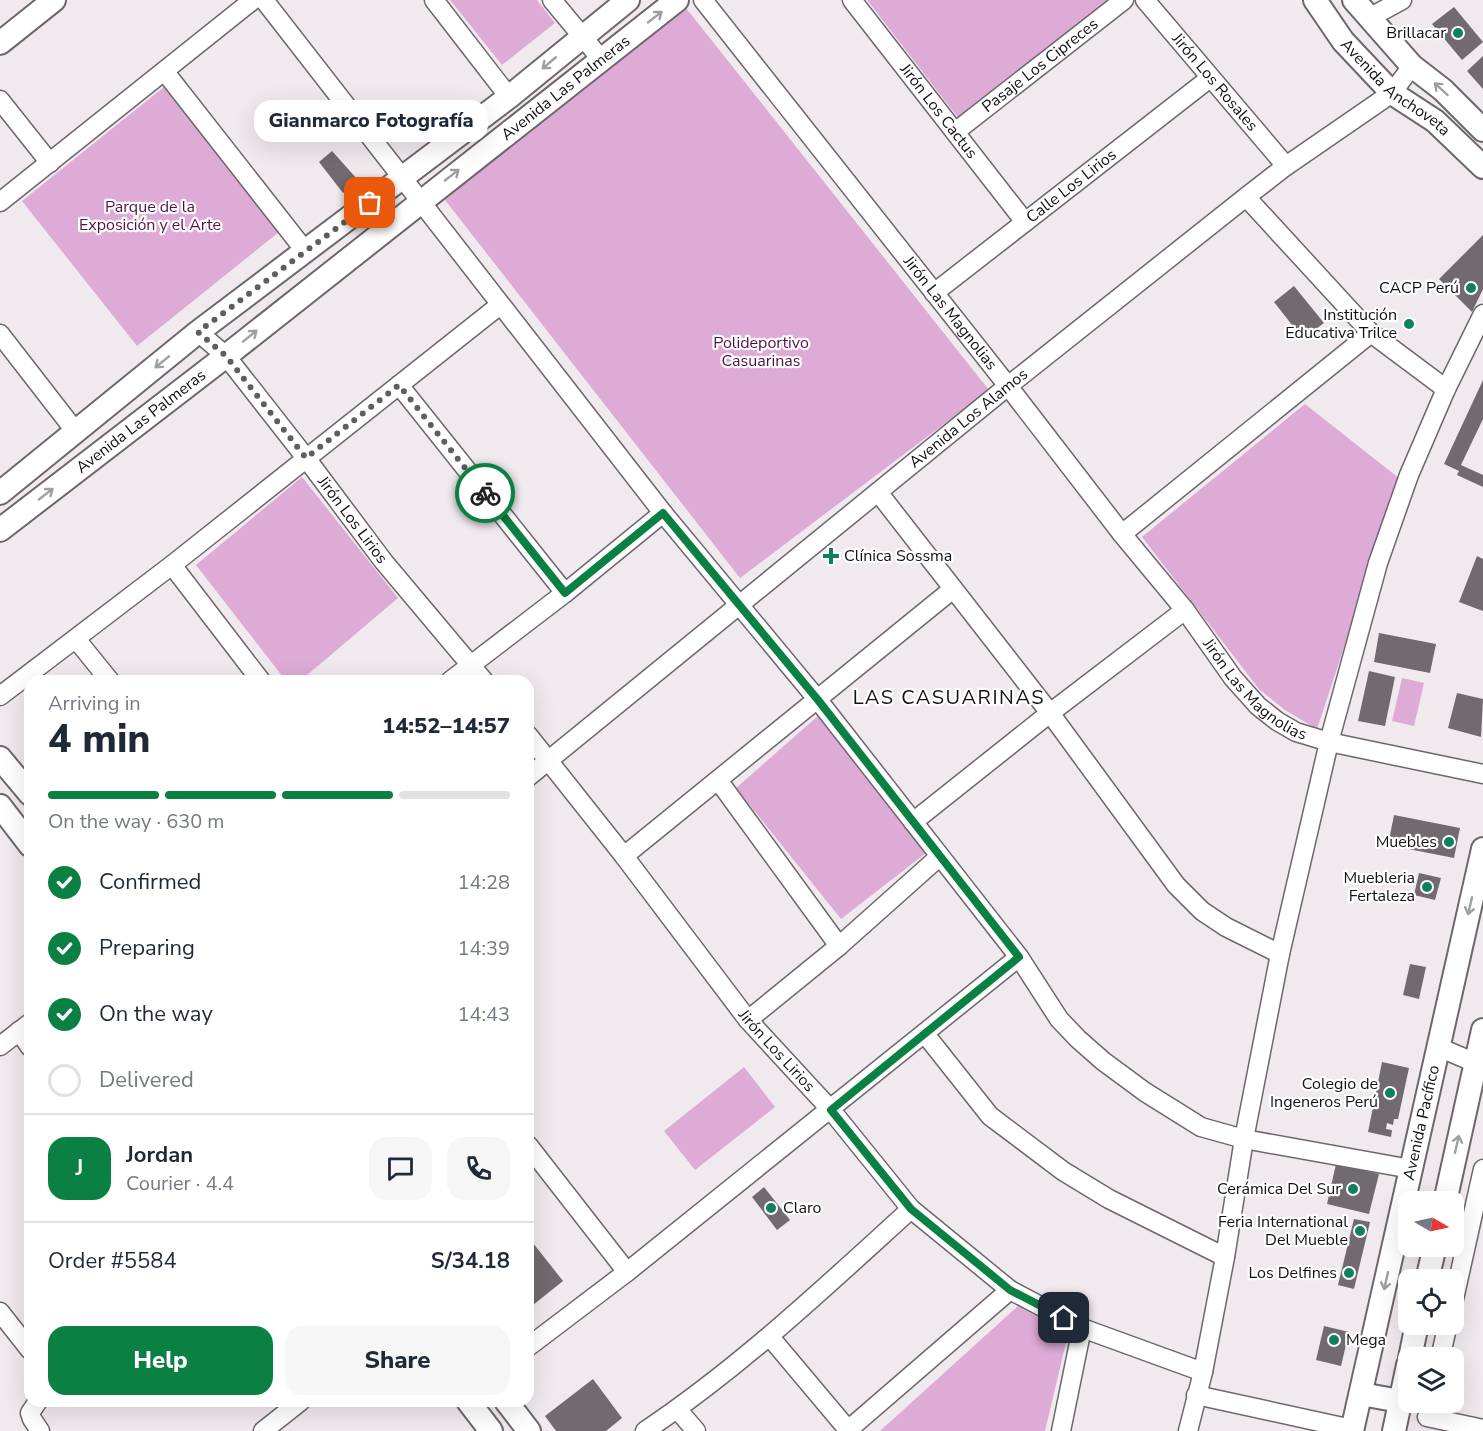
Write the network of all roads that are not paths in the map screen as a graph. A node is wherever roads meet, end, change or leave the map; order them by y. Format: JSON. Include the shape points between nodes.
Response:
{"nodes":[{"id":1,"x":54,"y":0,"type":"edge"},
{"id":2,"x":253,"y":0,"type":"edge"},
{"id":3,"x":264,"y":0,"type":"edge"},
{"id":4,"x":434,"y":0,"type":"edge"},
{"id":5,"x":552,"y":0,"type":"edge"},
{"id":6,"x":628,"y":0,"type":"edge"},
{"id":7,"x":677,"y":0,"type":"edge"},
{"id":8,"x":703,"y":0,"type":"edge"},
{"id":9,"x":852,"y":0,"type":"edge"},
{"id":10,"x":1124,"y":0,"type":"edge"},
{"id":11,"x":1145,"y":0,"type":"edge"},
{"id":12,"x":1315,"y":0,"type":"edge"},
{"id":13,"x":1354,"y":0,"type":"edge"},
{"id":14,"x":1402,"y":0,"type":"edge"},
{"id":15,"x":1369,"y":18,"type":"junction"},
{"id":16,"x":581,"y":36,"type":"junction"},
{"id":17,"x":0,"y":43,"type":"edge"},
{"id":18,"x":601,"y":59,"type":"junction"},
{"id":19,"x":1412,"y":66,"type":"junction"},
{"id":20,"x":165,"y":72,"type":"junction"},
{"id":21,"x":1210,"y":78,"type":"junction"},
{"id":22,"x":1392,"y":93,"type":"junction"},
{"id":23,"x":509,"y":97,"type":"junction"},
{"id":24,"x":0,"y":100,"type":"edge"},
{"id":25,"x":1483,"y":130,"type":"edge"},
{"id":26,"x":955,"y":132,"type":"junction"},
{"id":27,"x":50,"y":162,"type":"junction"},
{"id":28,"x":1286,"y":166,"type":"junction"},
{"id":29,"x":1483,"y":167,"type":"edge"},
{"id":30,"x":402,"y":178,"type":"junction"},
{"id":31,"x":1246,"y":197,"type":"junction"},
{"id":32,"x":419,"y":201,"type":"junction"},
{"id":33,"x":0,"y":202,"type":"edge"},
{"id":34,"x":1025,"y":222,"type":"junction"},
{"id":35,"x":306,"y":252,"type":"junction"},
{"id":36,"x":934,"y":293,"type":"junction"},
{"id":37,"x":500,"y":305,"type":"junction"},
{"id":38,"x":1483,"y":314,"type":"edge"},
{"id":39,"x":198,"y":332,"type":"junction"},
{"id":40,"x":1371,"y":333,"type":"junction"},
{"id":41,"x":0,"y":334,"type":"edge"},
{"id":42,"x":226,"y":356,"type":"junction"},
{"id":43,"x":399,"y":385,"type":"junction"},
{"id":44,"x":1008,"y":386,"type":"junction"},
{"id":45,"x":1446,"y":389,"type":"junction"},
{"id":46,"x":76,"y":432,"type":"junction"},
{"id":47,"x":306,"y":458,"type":"junction"},
{"id":48,"x":878,"y":492,"type":"junction"},
{"id":49,"x":0,"y":493,"type":"edge"},
{"id":50,"x":663,"y":513,"type":"junction"},
{"id":51,"x":0,"y":529,"type":"edge"},
{"id":52,"x":1122,"y":534,"type":"junction"},
{"id":53,"x":172,"y":565,"type":"junction"},
{"id":54,"x":953,"y":589,"type":"junction"},
{"id":55,"x":565,"y":593,"type":"junction"},
{"id":56,"x":740,"y":605,"type":"junction"},
{"id":57,"x":1185,"y":610,"type":"junction"},
{"id":58,"x":76,"y":639,"type":"junction"},
{"id":59,"x":471,"y":665,"type":"junction"},
{"id":60,"x":28,"y":675,"type":"edge"},
{"id":61,"x":105,"y":675,"type":"edge"},
{"id":62,"x":256,"y":675,"type":"edge"},
{"id":63,"x":458,"y":675,"type":"edge"},
{"id":64,"x":479,"y":675,"type":"edge"},
{"id":65,"x":24,"y":678,"type":"edge"},
{"id":66,"x":0,"y":696,"type":"edge"},
{"id":67,"x":818,"y":700,"type":"junction"},
{"id":68,"x":1050,"y":713,"type":"junction"},
{"id":69,"x":534,"y":742,"type":"edge"},
{"id":70,"x":1329,"y":742,"type":"junction"},
{"id":71,"x":0,"y":758,"type":"edge"},
{"id":72,"x":549,"y":760,"type":"junction"},
{"id":73,"x":534,"y":772,"type":"edge"},
{"id":74,"x":1483,"y":774,"type":"edge"},
{"id":75,"x":718,"y":780,"type":"junction"},
{"id":76,"x":24,"y":787,"type":"edge"},
{"id":77,"x":0,"y":806,"type":"edge"},
{"id":78,"x":914,"y":822,"type":"junction"},
{"id":79,"x":24,"y":837,"type":"edge"},
{"id":80,"x":1483,"y":849,"type":"edge"},
{"id":81,"x":624,"y":856,"type":"junction"},
{"id":82,"x":939,"y":857,"type":"junction"},
{"id":83,"x":838,"y":946,"type":"junction"},
{"id":84,"x":1280,"y":954,"type":"junction"},
{"id":85,"x":1019,"y":957,"type":"junction"},
{"id":86,"x":748,"y":1020,"type":"junction"},
{"id":87,"x":24,"y":1028,"type":"edge"},
{"id":88,"x":1483,"y":1030,"type":"edge"},
{"id":89,"x":925,"y":1034,"type":"junction"},
{"id":90,"x":0,"y":1046,"type":"edge"},
{"id":91,"x":1438,"y":1047,"type":"junction"},
{"id":92,"x":1479,"y":1064,"type":"edge"},
{"id":93,"x":831,"y":1110,"type":"junction"},
{"id":94,"x":1244,"y":1139,"type":"junction"},
{"id":95,"x":534,"y":1153,"type":"edge"},
{"id":96,"x":1411,"y":1169,"type":"junction"},
{"id":97,"x":1483,"y":1169,"type":"edge"},
{"id":98,"x":1448,"y":1191,"type":"edge"},
{"id":99,"x":911,"y":1209,"type":"junction"},
{"id":100,"x":1225,"y":1257,"type":"junction"},
{"id":101,"x":1461,"y":1269,"type":"edge"},
{"id":102,"x":627,"y":1272,"type":"junction"},
{"id":103,"x":1010,"y":1290,"type":"junction"},
{"id":104,"x":0,"y":1312,"type":"edge"},
{"id":105,"x":1083,"y":1328,"type":"junction"},
{"id":106,"x":770,"y":1337,"type":"junction"},
{"id":107,"x":24,"y":1342,"type":"edge"},
{"id":108,"x":534,"y":1342,"type":"edge"},
{"id":109,"x":1203,"y":1372,"type":"junction"},
{"id":110,"x":1361,"y":1394,"type":"junction"},
{"id":111,"x":1196,"y":1395,"type":"junction"},
{"id":112,"x":1398,"y":1400,"type":"edge"},
{"id":113,"x":34,"y":1407,"type":"edge"},
{"id":114,"x":294,"y":1407,"type":"edge"},
{"id":115,"x":473,"y":1407,"type":"edge"},
{"id":116,"x":511,"y":1407,"type":"edge"},
{"id":117,"x":677,"y":1410,"type":"junction"},
{"id":118,"x":1398,"y":1413,"type":"edge"},
{"id":119,"x":1427,"y":1417,"type":"edge"},
{"id":120,"x":1483,"y":1429,"type":"edge"},
{"id":121,"x":265,"y":1430,"type":"edge"},
{"id":122,"x":1352,"y":1430,"type":"edge"},
{"id":123,"x":40,"y":1431,"type":"edge"},
{"id":124,"x":491,"y":1431,"type":"edge"},
{"id":125,"x":529,"y":1431,"type":"edge"},
{"id":126,"x":645,"y":1431,"type":"edge"},
{"id":127,"x":696,"y":1431,"type":"edge"},
{"id":128,"x":848,"y":1431,"type":"edge"},
{"id":129,"x":1061,"y":1431,"type":"edge"},
{"id":130,"x":1188,"y":1431,"type":"edge"},
{"id":131,"x":1394,"y":1431,"type":"edge"}],
"edges":[{"from":1,"to":17,"type":"main road"},
{"from":2,"to":20,"type":"street"},
{"from":3,"to":30,"type":"street"},
{"from":4,"to":23,"type":"street"},
{"from":5,"to":16,"type":"street"},
{"from":6,"to":16,"type":"main road","name":"Avenida Las Palmeras"},
{"from":18,"to":7,"type":"main road","name":"Avenida Las Palmeras","one_way":true},
{"from":8,"to":36,"type":"street","name":"Jirón Las Magnolias"},
{"from":9,"to":26,"type":"street","name":"Jirón Los Cactus"},
{"from":10,"to":26,"type":"street","name":"Pasaje Los Cipreces"},
{"from":11,"to":21,"type":"street","name":"Jirón Los Rosales"},
{"from":12,"to":22,"type":"main road","name":"Avenida Anchoveta","via":[[1343,41]]},
{"from":13,"to":15,"type":"main road","name":"Avenida Anchoveta"},
{"from":14,"to":15,"type":"street"},
{"from":15,"to":19,"type":"main road","name":"Avenida Anchoveta"},
{"from":16,"to":18,"type":"street"},
{"from":16,"to":23,"type":"main road","name":"Avenida Las Palmeras","one_way":true},
{"from":32,"to":18,"type":"main road","name":"Avenida Las Palmeras","one_way":true},
{"from":19,"to":22,"type":"street","name":"Avenida Los Alamos"},
{"from":25,"to":19,"type":"main road","name":"Avenida Anchoveta","one_way":true},
{"from":20,"to":27,"type":"street"},
{"from":20,"to":35,"type":"street"},
{"from":21,"to":28,"type":"street","name":"Jirón Los Rosales"},
{"from":21,"to":34,"type":"street","name":"Calle Los Lirios"},
{"from":22,"to":28,"type":"street","name":"Avenida Los Alamos"},
{"from":22,"to":29,"type":"main road","name":"Avenida Anchoveta","via":[[1435,121]]},
{"from":23,"to":30,"type":"main road","name":"Avenida Las Palmeras"},
{"from":24,"to":27,"type":"street"},
{"from":26,"to":34,"type":"street","name":"Jirón Los Cactus"},
{"from":27,"to":33,"type":"street"},
{"from":28,"to":31,"type":"street","name":"Avenida Los Alamos"},
{"from":30,"to":32,"type":"street"},
{"from":30,"to":35,"type":"main road","name":"Avenida Las Palmeras"},
{"from":31,"to":40,"type":"street"},
{"from":31,"to":44,"type":"street","name":"Avenida Los Alamos"},
{"from":32,"to":37,"type":"street"},
{"from":42,"to":32,"type":"main road","name":"Avenida Las Palmeras","one_way":true},
{"from":34,"to":36,"type":"street","name":"Calle Los Lirios"},
{"from":35,"to":39,"type":"main road","name":"Avenida Las Palmeras"},
{"from":36,"to":44,"type":"street","name":"Jirón Las Magnolias"},
{"from":37,"to":43,"type":"street"},
{"from":37,"to":50,"type":"street"},
{"from":38,"to":45,"type":"street"},
{"from":39,"to":42,"type":"street","name":"Jirón Los Lirios"},
{"from":39,"to":46,"type":"main road","name":"Avenida Las Palmeras","one_way":true},
{"from":40,"to":45,"type":"street"},
{"from":40,"to":52,"type":"street"},
{"from":41,"to":46,"type":"street"},
{"from":42,"to":47,"type":"street","name":"Jirón Los Lirios"},
{"from":51,"to":42,"type":"main road","name":"Avenida Las Palmeras","one_way":true},
{"from":43,"to":47,"type":"street"},
{"from":43,"to":55,"type":"street"},
{"from":44,"to":48,"type":"street","name":"Avenida Los Alamos"},
{"from":44,"to":52,"type":"street","name":"Jirón Las Magnolias"},
{"from":45,"to":70,"type":"street","via":[[1409,475],[1378,563]]},
{"from":46,"to":49,"type":"main road","name":"Avenida Las Palmeras"},
{"from":47,"to":53,"type":"street"},
{"from":47,"to":59,"type":"street","name":"Jirón Los Lirios","via":[[384,562]]},
{"from":48,"to":54,"type":"street"},
{"from":48,"to":56,"type":"street","name":"Avenida Los Alamos"},
{"from":50,"to":55,"type":"street"},
{"from":50,"to":56,"type":"street"},
{"from":52,"to":57,"type":"street","name":"Jirón Las Magnolias"},
{"from":53,"to":58,"type":"street"},
{"from":53,"to":62,"type":"street"},
{"from":54,"to":67,"type":"street"},
{"from":54,"to":68,"type":"street"},
{"from":55,"to":59,"type":"street"},
{"from":56,"to":67,"type":"street"},
{"from":56,"to":72,"type":"street","name":"Avenida Los Alamos"},
{"from":57,"to":68,"type":"street"},
{"from":57,"to":70,"type":"street","name":"Jirón Las Magnolias","via":[[1258,706],[1296,732]]},
{"from":58,"to":60,"type":"street"},
{"from":58,"to":61,"type":"street"},
{"from":59,"to":63,"type":"street"},
{"from":59,"to":64,"type":"street","name":"Jirón Los Lirios"},
{"from":65,"to":66,"type":"street"},
{"from":67,"to":75,"type":"street"},
{"from":67,"to":78,"type":"street"},
{"from":68,"to":78,"type":"street"},
{"from":68,"to":84,"type":"street","via":[[1176,885],[1202,911],[1226,927]]},
{"from":69,"to":72,"type":"street","name":"Jirón Los Lirios"},
{"from":70,"to":74,"type":"street","name":"Jirón Las Magnolias"},
{"from":70,"to":84,"type":"street"},
{"from":71,"to":76,"type":"main road"},
{"from":72,"to":73,"type":"street","name":"Avenida Los Alamos"},
{"from":72,"to":81,"type":"street","name":"Jirón Los Lirios"},
{"from":75,"to":81,"type":"street"},
{"from":75,"to":83,"type":"street"},
{"from":77,"to":79,"type":"main road"},
{"from":78,"to":82,"type":"street"},
{"from":80,"to":91,"type":"main road","name":"Avenida Pacífico","one_way":true},
{"from":81,"to":86,"type":"street","name":"Jirón Los Lirios"},
{"from":82,"to":83,"type":"street"},
{"from":82,"to":85,"type":"street"},
{"from":83,"to":86,"type":"street"},
{"from":84,"to":94,"type":"street"},
{"from":85,"to":89,"type":"street"},
{"from":85,"to":94,"type":"street","via":[[1059,1019],[1103,1061],[1201,1127]]},
{"from":86,"to":93,"type":"street","name":"Jirón Los Lirios"},
{"from":87,"to":90,"type":"street"},
{"from":88,"to":92,"type":"main road"},
{"from":89,"to":93,"type":"street"},
{"from":89,"to":100,"type":"street","via":[[990,1116],[1054,1164],[1108,1199]]},
{"from":91,"to":92,"type":"street"},
{"from":91,"to":96,"type":"main road","name":"Avenida Pacífico"},
{"from":98,"to":92,"type":"main road","one_way":true},
{"from":93,"to":99,"type":"street","name":"Jirón Los Lirios"},
{"from":93,"to":102,"type":"street"},
{"from":94,"to":96,"type":"street"},
{"from":94,"to":100,"type":"street"},
{"from":95,"to":102,"type":"street"},
{"from":96,"to":110,"type":"main road","name":"Avenida Pacífico","one_way":true},
{"from":97,"to":101,"type":"street"},
{"from":99,"to":103,"type":"street","name":"Jirón Los Lirios"},
{"from":99,"to":106,"type":"street"},
{"from":100,"to":109,"type":"street"},
{"from":102,"to":108,"type":"street"},
{"from":103,"to":105,"type":"street","name":"Jirón Los Lirios"},
{"from":103,"to":128,"type":"street"},
{"from":104,"to":107,"type":"street"},
{"from":105,"to":109,"type":"street","name":"Jirón Los Lirios"},
{"from":105,"to":129,"type":"street"},
{"from":106,"to":117,"type":"street"},
{"from":106,"to":128,"type":"street"},
{"from":109,"to":111,"type":"street"},
{"from":110,"to":112,"type":"main road"},
{"from":110,"to":122,"type":"main road","name":"Avenida Pacífico"},
{"from":111,"to":122,"type":"street"},
{"from":111,"to":130,"type":"street"},
{"from":113,"to":123,"type":"street","via":[[30,1413]]},
{"from":114,"to":121,"type":"street"},
{"from":115,"to":124,"type":"main road"},
{"from":116,"to":125,"type":"main road"},
{"from":117,"to":126,"type":"street"},
{"from":117,"to":127,"type":"street"},
{"from":118,"to":131,"type":"main road"},
{"from":119,"to":120,"type":"street"}]}
